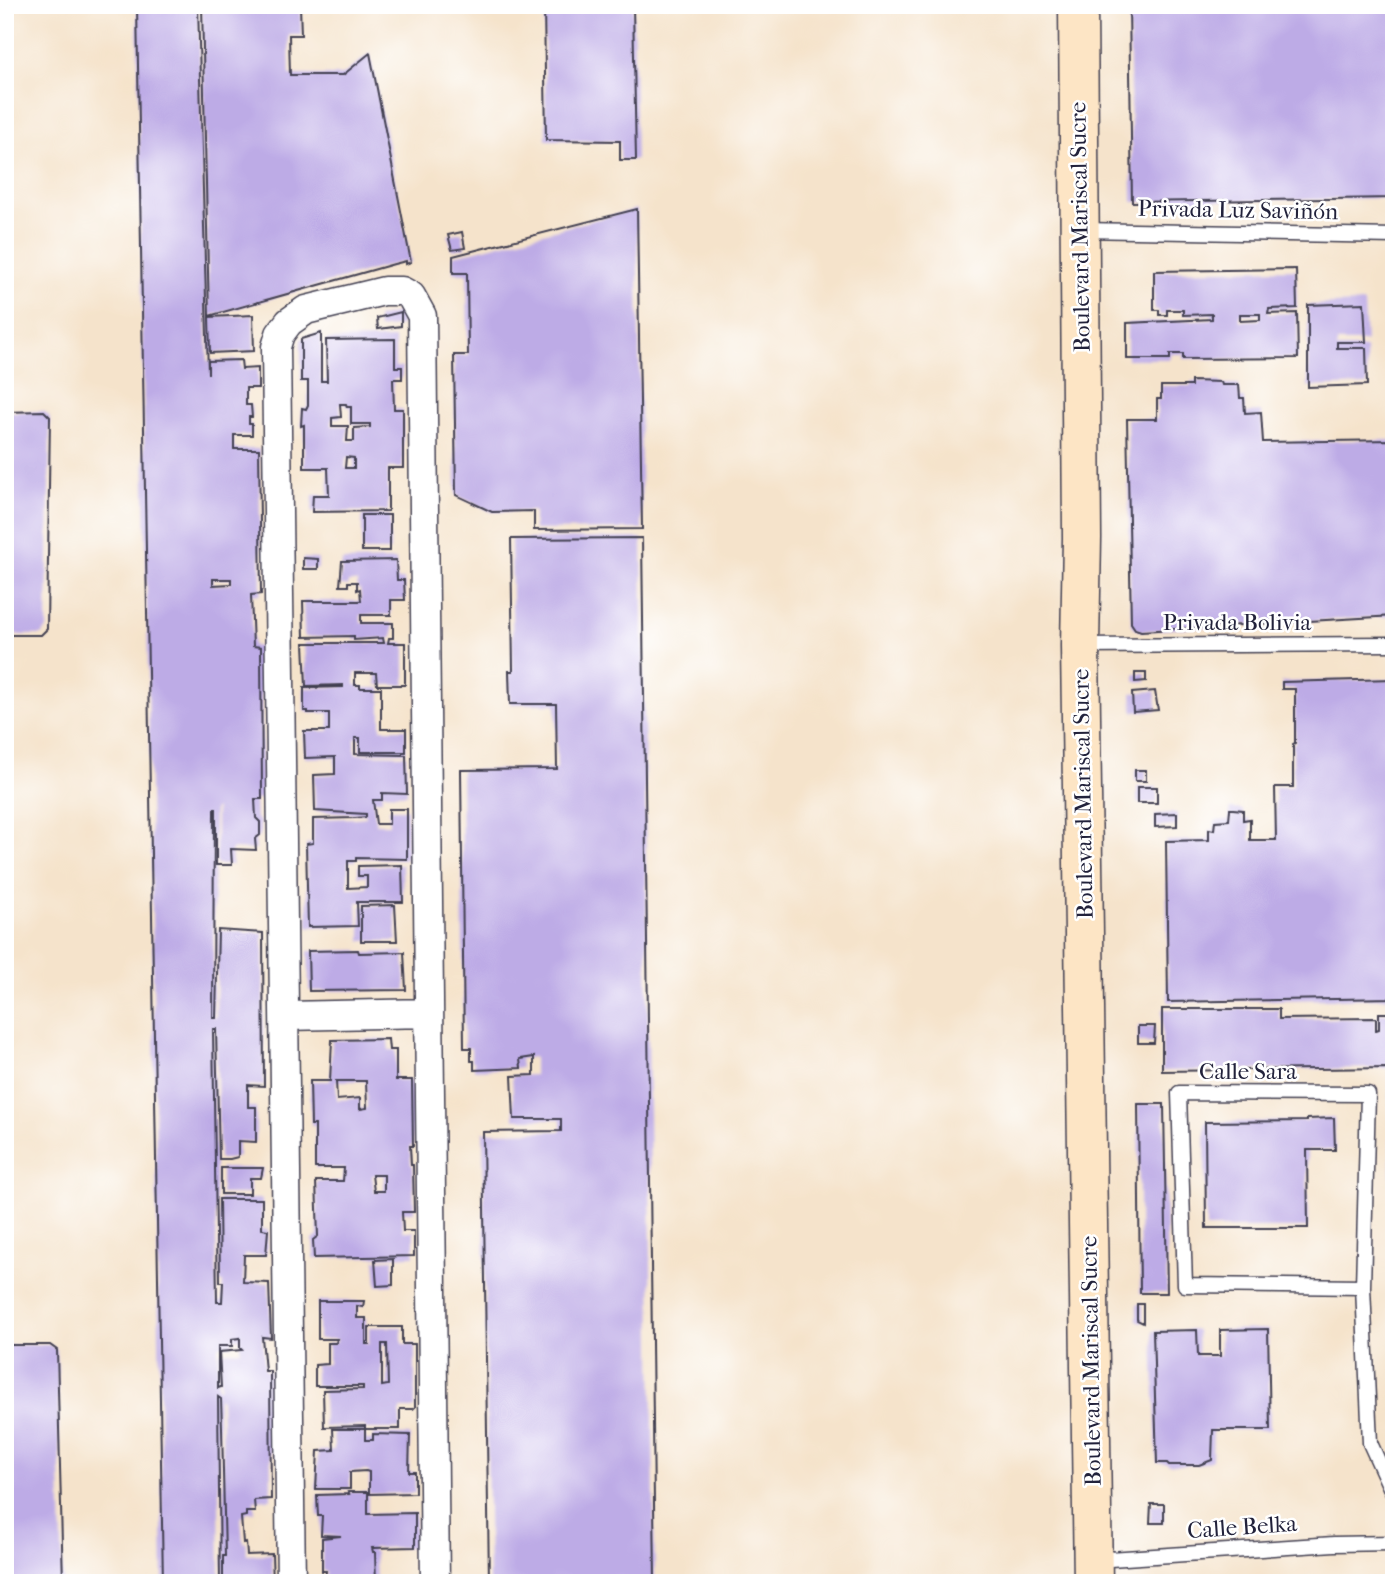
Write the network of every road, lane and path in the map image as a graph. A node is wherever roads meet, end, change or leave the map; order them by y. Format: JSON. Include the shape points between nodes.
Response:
{"nodes":[{"id":1,"x":1078,"y":5,"type":"edge"},
{"id":2,"x":1081,"y":230,"type":"junction"},
{"id":3,"x":1394,"y":236,"type":"edge"},
{"id":4,"x":1394,"y":644,"type":"edge"},
{"id":5,"x":1080,"y":646,"type":"junction"},
{"id":6,"x":429,"y":1013,"type":"junction"},
{"id":7,"x":286,"y":1016,"type":"junction"},
{"id":8,"x":1363,"y":1287,"type":"junction"},
{"id":9,"x":1394,"y":1496,"type":"edge"},
{"id":10,"x":1394,"y":1543,"type":"edge"},
{"id":11,"x":1093,"y":1571,"type":"edge"},
{"id":12,"x":291,"y":1583,"type":"edge"},
{"id":13,"x":435,"y":1583,"type":"edge"}],
"edges":[{"from":1,"to":2,"type":"street","name":"Boulevard Mariscal Sucre"},
{"from":2,"to":3,"type":"lane","name":"Privada Luz Saviñón"},
{"from":2,"to":5,"type":"street","name":"Boulevard Mariscal Sucre"},
{"from":4,"to":5,"type":"lane","name":"Privada Bolivia"},
{"from":5,"to":11,"type":"street","name":"Boulevard Mariscal Sucre"},
{"from":6,"to":7,"type":"street"},
{"from":6,"to":7,"type":"street","via":[[422,316],[411,296],[384,291],[306,310],[289,322],[276,347]]},
{"from":6,"to":13,"type":"street"},
{"from":7,"to":12,"type":"street"},
{"from":8,"to":8,"type":"lane","name":"Calle Sara","via":[[1185,1285],[1179,1093],[1368,1094]]},
{"from":8,"to":9,"type":"lane","name":"Calle Sara","via":[[1370,1443]]},
{"from":10,"to":11,"type":"lane","name":"Calle Belka","via":[[1321,1545]]}]}
